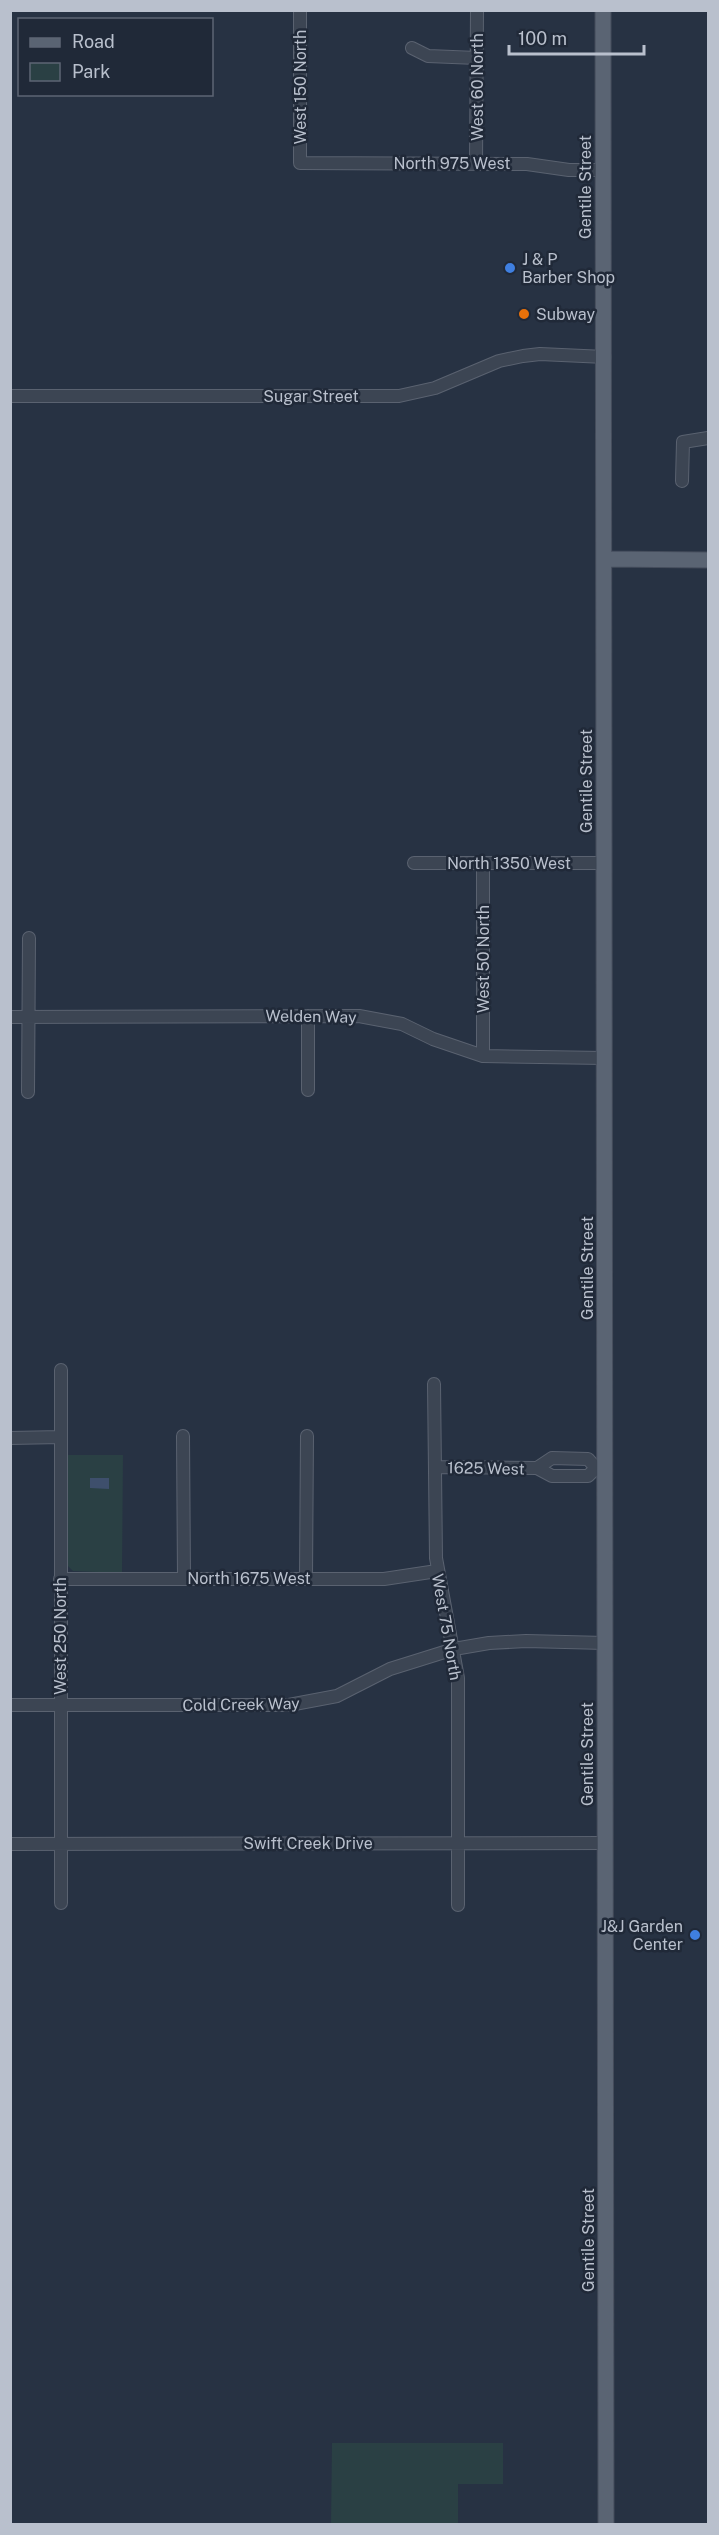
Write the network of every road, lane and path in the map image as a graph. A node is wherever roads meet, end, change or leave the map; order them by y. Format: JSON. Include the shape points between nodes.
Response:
{"nodes":[{"id":1,"x":300,"y":10,"type":"edge"},
{"id":2,"x":477,"y":10,"type":"edge"},
{"id":3,"x":603,"y":10,"type":"edge"},
{"id":4,"x":412,"y":48,"type":"dead end"},
{"id":5,"x":477,"y":58,"type":"junction"},
{"id":6,"x":300,"y":163,"type":"joint"},
{"id":7,"x":476,"y":164,"type":"junction"},
{"id":8,"x":603,"y":170,"type":"junction"},
{"id":9,"x":605,"y":357,"type":"junction"},
{"id":10,"x":10,"y":396,"type":"edge"},
{"id":11,"x":708,"y":438,"type":"edge"},
{"id":12,"x":682,"y":482,"type":"dead end"},
{"id":13,"x":605,"y":559,"type":"junction"},
{"id":14,"x":708,"y":560,"type":"edge"},
{"id":15,"x":414,"y":863,"type":"dead end"},
{"id":16,"x":483,"y":863,"type":"junction"},
{"id":17,"x":604,"y":863,"type":"junction"},
{"id":18,"x":29,"y":938,"type":"dead end"},
{"id":19,"x":308,"y":1016,"type":"junction"},
{"id":20,"x":10,"y":1017,"type":"edge"},
{"id":21,"x":29,"y":1017,"type":"junction"},
{"id":22,"x":483,"y":1056,"type":"junction"},
{"id":23,"x":604,"y":1058,"type":"junction"},
{"id":24,"x":308,"y":1090,"type":"dead end"},
{"id":25,"x":28,"y":1092,"type":"dead end"},
{"id":26,"x":62,"y":1370,"type":"dead end"},
{"id":27,"x":434,"y":1384,"type":"dead end"},
{"id":28,"x":183,"y":1436,"type":"dead end"},
{"id":29,"x":307,"y":1436,"type":"dead end"},
{"id":30,"x":61,"y":1437,"type":"junction"},
{"id":31,"x":10,"y":1438,"type":"edge"},
{"id":32,"x":435,"y":1467,"type":"junction"},
{"id":33,"x":537,"y":1468,"type":"junction"},
{"id":34,"x":600,"y":1468,"type":"junction"},
{"id":35,"x":437,"y":1570,"type":"junction"},
{"id":36,"x":184,"y":1578,"type":"junction"},
{"id":37,"x":306,"y":1578,"type":"junction"},
{"id":38,"x":60,"y":1579,"type":"junction"},
{"id":39,"x":605,"y":1643,"type":"junction"},
{"id":40,"x":454,"y":1649,"type":"junction"},
{"id":41,"x":10,"y":1705,"type":"edge"},
{"id":42,"x":60,"y":1706,"type":"junction"},
{"id":43,"x":458,"y":1843,"type":"junction"},
{"id":44,"x":605,"y":1843,"type":"junction"},
{"id":45,"x":10,"y":1844,"type":"edge"},
{"id":46,"x":61,"y":1844,"type":"junction"},
{"id":47,"x":61,"y":1903,"type":"dead end"},
{"id":48,"x":458,"y":1905,"type":"dead end"},
{"id":49,"x":606,"y":2524,"type":"edge"}],
"edges":[{"from":1,"to":6,"type":"street","name":"West 150 North"},
{"from":2,"to":5,"type":"street","name":"West 60 North"},
{"from":3,"to":8,"type":"main road","name":"Gentile Street"},
{"from":4,"to":5,"type":"street","via":[[428,56]]},
{"from":5,"to":7,"type":"street","name":"West 60 North"},
{"from":6,"to":7,"type":"street","name":"North 975 West"},
{"from":7,"to":8,"type":"street","name":"North 975 West"},
{"from":8,"to":9,"type":"main road","name":"Gentile Street"},
{"from":9,"to":10,"type":"street","name":"Sugar Street","via":[[523,356],[435,388],[399,396]]},
{"from":9,"to":13,"type":"main road","name":"Gentile Street"},
{"from":11,"to":12,"type":"street","via":[[683,442]]},
{"from":13,"to":14,"type":"main road"},
{"from":13,"to":17,"type":"main road","name":"Gentile Street"},
{"from":15,"to":16,"type":"street","name":"North 1350 West"},
{"from":16,"to":17,"type":"street","name":"North 1350 West"},
{"from":16,"to":22,"type":"street","name":"West 50 North"},
{"from":17,"to":23,"type":"main road","name":"Gentile Street"},
{"from":18,"to":21,"type":"street"},
{"from":19,"to":21,"type":"street","name":"Welden Way"},
{"from":19,"to":22,"type":"street","name":"Welden Way","via":[[359,1016],[402,1024]]},
{"from":19,"to":24,"type":"street"},
{"from":20,"to":21,"type":"street","name":"Welden Way"},
{"from":21,"to":25,"type":"street"},
{"from":22,"to":23,"type":"street","name":"Welden Way"},
{"from":23,"to":34,"type":"main road","name":"Gentile Street"},
{"from":26,"to":30,"type":"street","name":"West 250 North"},
{"from":27,"to":32,"type":"street","name":"West 75 North"},
{"from":28,"to":36,"type":"street"},
{"from":29,"to":37,"type":"street"},
{"from":30,"to":31,"type":"street"},
{"from":30,"to":38,"type":"street","name":"West 250 North"},
{"from":32,"to":33,"type":"street","name":"1625 West"},
{"from":32,"to":35,"type":"street","name":"West 75 North"},
{"from":33,"to":34,"type":"street","name":"1625 West","via":[[552,1476],[588,1476]]},
{"from":33,"to":34,"type":"street","name":"1625 West","via":[[552,1458],[588,1459]]},
{"from":34,"to":39,"type":"main road","name":"Gentile Street"},
{"from":35,"to":37,"type":"street","name":"North 1675 West","via":[[384,1579]]},
{"from":35,"to":40,"type":"street","name":"West 75 North"},
{"from":36,"to":37,"type":"street","name":"North 1675 West"},
{"from":36,"to":38,"type":"street","name":"North 1675 West"},
{"from":38,"to":42,"type":"street","name":"West 250 North"},
{"from":39,"to":40,"type":"street","name":"Cold Creek Way","via":[[526,1641]]},
{"from":39,"to":44,"type":"main road","name":"Gentile Street"},
{"from":40,"to":42,"type":"street","name":"Cold Creek Way","via":[[390,1669],[337,1696],[298,1704]]},
{"from":40,"to":43,"type":"street","name":"West 75 North","via":[[458,1678]]},
{"from":41,"to":42,"type":"street","name":"Cold Creek Way"},
{"from":42,"to":46,"type":"street","name":"West 250 North"},
{"from":43,"to":44,"type":"street","name":"Swift Creek Drive"},
{"from":43,"to":46,"type":"street","name":"Swift Creek Drive"},
{"from":43,"to":48,"type":"street","name":"West 75 North"},
{"from":44,"to":49,"type":"main road","name":"Gentile Street"},
{"from":45,"to":46,"type":"street","name":"Swift Creek Drive"},
{"from":46,"to":47,"type":"street","name":"West 250 North"}]}
